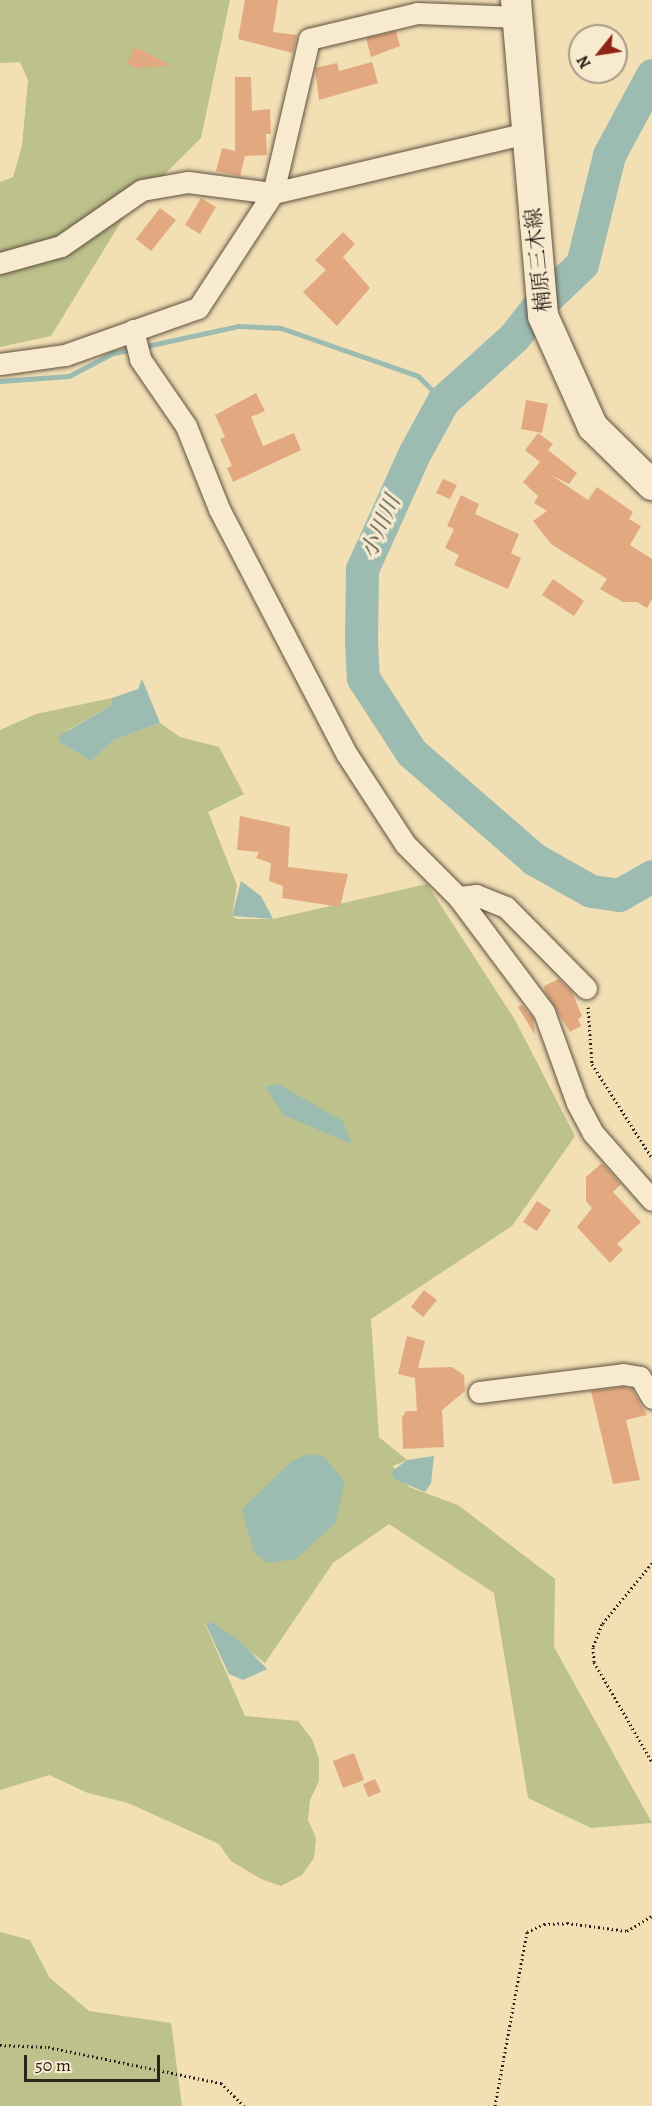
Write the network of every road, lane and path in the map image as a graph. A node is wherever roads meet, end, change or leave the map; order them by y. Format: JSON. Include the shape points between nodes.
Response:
{"nodes":[{"id":1,"x":416,"y":7,"type":"edge"},
{"id":2,"x":518,"y":9,"type":"edge"},
{"id":3,"x":526,"y":133,"type":"junction"},
{"id":4,"x":273,"y":193,"type":"junction"},
{"id":5,"x":0,"y":264,"type":"edge"},
{"id":6,"x":133,"y":330,"type":"junction"},
{"id":7,"x":0,"y":364,"type":"edge"},
{"id":8,"x":652,"y":485,"type":"edge"},
{"id":9,"x":458,"y":897,"type":"junction"},
{"id":10,"x":586,"y":988,"type":"joint"},
{"id":11,"x":652,"y":1158,"type":"edge"},
{"id":12,"x":652,"y":1200,"type":"edge"},
{"id":13,"x":479,"y":1392,"type":"dead end"},
{"id":14,"x":652,"y":1398,"type":"edge"},
{"id":15,"x":652,"y":1563,"type":"edge"},
{"id":16,"x":652,"y":1762,"type":"edge"},
{"id":17,"x":652,"y":1916,"type":"edge"},
{"id":18,"x":0,"y":2045,"type":"edge"},
{"id":19,"x":244,"y":2106,"type":"edge"},
{"id":20,"x":495,"y":2106,"type":"edge"}],
"edges":[{"from":1,"to":2,"type":"street"},
{"from":1,"to":4,"type":"street","via":[[309,39]]},
{"from":2,"to":3,"type":"main road","name":"楠原三木線"},
{"from":3,"to":4,"type":"street"},
{"from":3,"to":8,"type":"main road","name":"楠原三木線","via":[[543,316],[593,427]]},
{"from":4,"to":5,"type":"street","via":[[188,182],[142,190],[61,246]]},
{"from":4,"to":6,"type":"street","via":[[198,308]]},
{"from":6,"to":7,"type":"street","via":[[65,355]]},
{"from":6,"to":9,"type":"street","via":[[140,359],[186,426],[219,509],[346,753],[405,844]]},
{"from":9,"to":10,"type":"street","via":[[476,895],[506,907]]},
{"from":9,"to":12,"type":"street","via":[[544,1012],[577,1103],[593,1133]]},
{"from":10,"to":11,"type":"path","via":[[592,1064]]},
{"from":13,"to":14,"type":"street","via":[[623,1374],[640,1377]]},
{"from":15,"to":16,"type":"path","via":[[602,1624],[593,1647],[594,1662]]},
{"from":17,"to":20,"type":"path","via":[[627,1932],[567,1923],[544,1924],[527,1932]]},
{"from":18,"to":19,"type":"path","via":[[48,2047],[221,2083]]}]}
